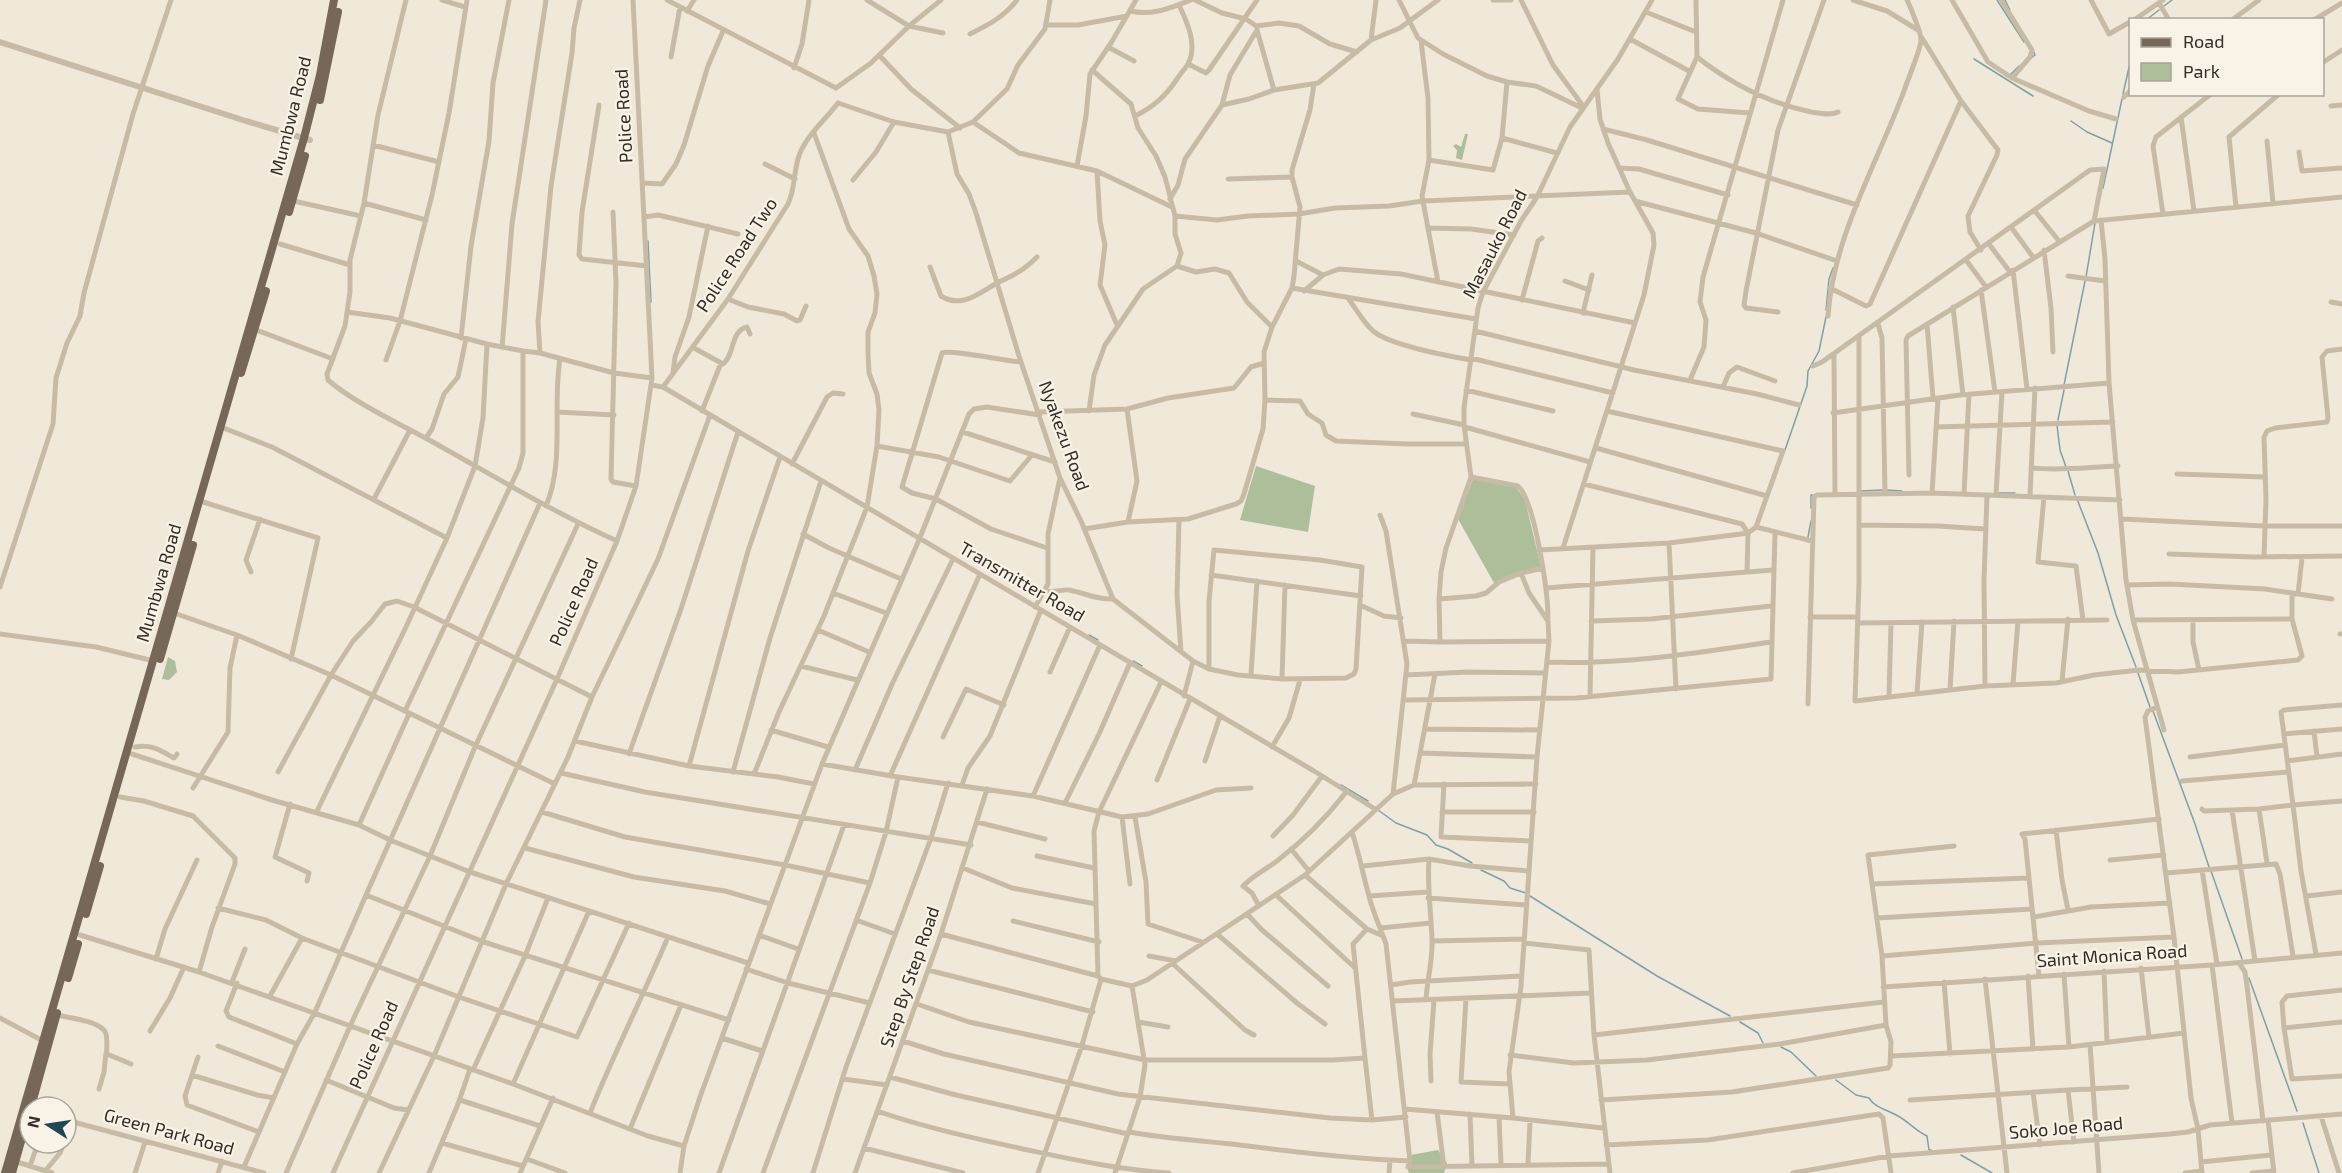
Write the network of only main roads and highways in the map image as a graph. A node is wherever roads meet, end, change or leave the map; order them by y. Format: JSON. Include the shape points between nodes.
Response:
{"nodes":[{"id":1,"x":334,"y":0,"type":"edge"},
{"id":2,"x":339,"y":0,"type":"edge"},
{"id":3,"x":307,"y":139,"type":"junction"},
{"id":4,"x":290,"y":200,"type":"junction"},
{"id":5,"x":223,"y":428,"type":"junction"},
{"id":6,"x":171,"y":612,"type":"junction"},
{"id":7,"x":61,"y":990,"type":"junction"},
{"id":8,"x":46,"y":1042,"type":"junction"},
{"id":9,"x":33,"y":1095,"type":"edge"},
{"id":10,"x":18,"y":1143,"type":"edge"},
{"id":11,"x":12,"y":1161,"type":"junction"},
{"id":12,"x":5,"y":1173,"type":"edge"},
{"id":13,"x":12,"y":1173,"type":"edge"}],
"edges":[{"from":1,"to":3,"type":"main road","name":"Mumbwa Road"},
{"from":2,"to":3,"type":"main road","name":"Mumbwa Road","via":[[328,67]]},
{"from":3,"to":4,"type":"main road","name":"Mumbwa Road"},
{"from":4,"to":5,"type":"main road","name":"Mumbwa Road"},
{"from":4,"to":5,"type":"main road","name":"Mumbwa Road"},
{"from":5,"to":6,"type":"main road","name":"Mumbwa Road"},
{"from":6,"to":7,"type":"main road","name":"Mumbwa Road"},
{"from":6,"to":7,"type":"main road","name":"Mumbwa Road","via":[[134,751],[105,834],[106,844]]},
{"from":7,"to":8,"type":"main road","name":"Mumbwa Road"},
{"from":7,"to":8,"type":"main road","name":"Mumbwa Road","via":[[57,1015]]},
{"from":8,"to":9,"type":"main road","name":"Mumbwa Road"},
{"from":8,"to":11,"type":"main road","name":"Mumbwa Road"},
{"from":10,"to":11,"type":"main road","name":"Mumbwa Road"},
{"from":11,"to":12,"type":"main road","name":"Mumbwa Road"},
{"from":11,"to":13,"type":"main road","name":"Mumbwa Road"}]}
